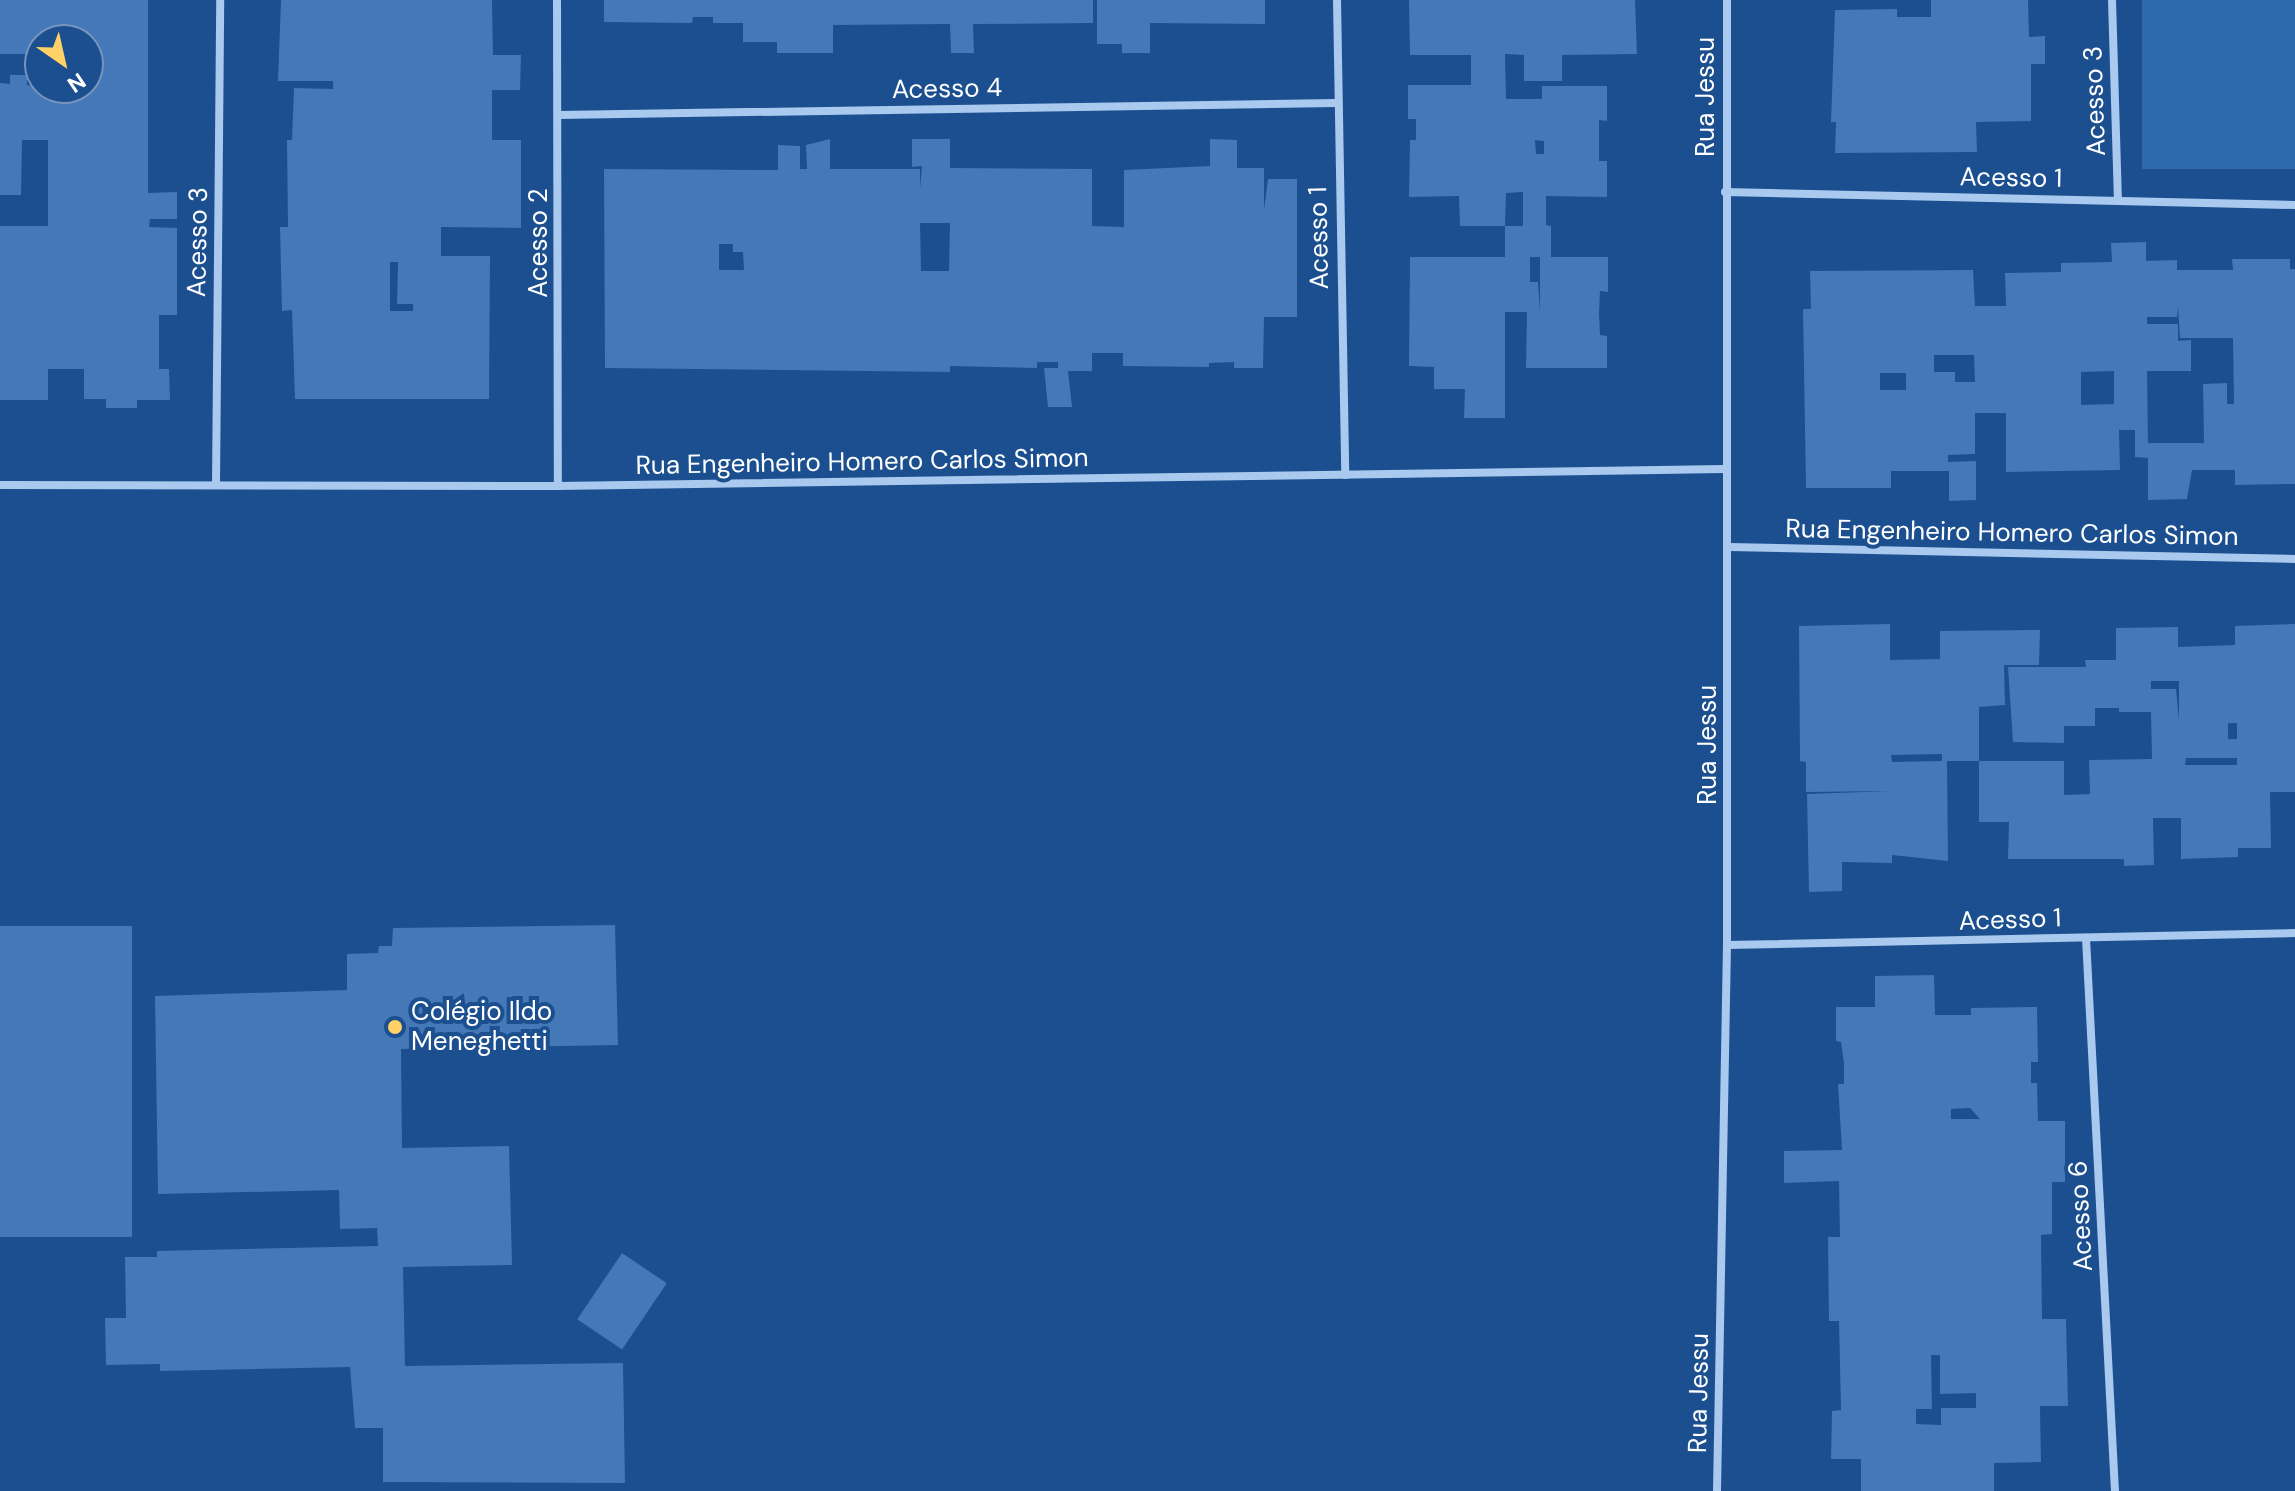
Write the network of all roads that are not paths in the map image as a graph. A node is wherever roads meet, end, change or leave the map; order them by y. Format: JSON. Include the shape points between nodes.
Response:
{"nodes":[{"id":1,"x":220,"y":0,"type":"edge"},
{"id":2,"x":557,"y":0,"type":"edge"},
{"id":3,"x":1337,"y":0,"type":"edge"},
{"id":4,"x":1727,"y":0,"type":"edge"},
{"id":5,"x":2112,"y":0,"type":"edge"},
{"id":6,"x":1336,"y":103,"type":"junction"},
{"id":7,"x":559,"y":115,"type":"junction"},
{"id":8,"x":1725,"y":192,"type":"junction"},
{"id":9,"x":2118,"y":200,"type":"junction"},
{"id":10,"x":2295,"y":205,"type":"edge"},
{"id":11,"x":1725,"y":469,"type":"junction"},
{"id":12,"x":1345,"y":475,"type":"junction"},
{"id":13,"x":0,"y":485,"type":"edge"},
{"id":14,"x":216,"y":485,"type":"junction"},
{"id":15,"x":558,"y":486,"type":"junction"},
{"id":16,"x":1729,"y":547,"type":"junction"},
{"id":17,"x":2295,"y":559,"type":"edge"},
{"id":18,"x":2295,"y":933,"type":"edge"},
{"id":19,"x":2086,"y":938,"type":"junction"},
{"id":20,"x":1727,"y":945,"type":"junction"},
{"id":21,"x":1717,"y":1491,"type":"edge"},
{"id":22,"x":2115,"y":1491,"type":"edge"}],
"edges":[{"from":1,"to":14,"type":"street","name":"Acesso 3"},
{"from":2,"to":7,"type":"street","name":"Acesso 2"},
{"from":3,"to":6,"type":"street","name":"Acesso 1"},
{"from":4,"to":8,"type":"street","name":"Rua Jessu"},
{"from":5,"to":9,"type":"street","name":"Acesso 3"},
{"from":6,"to":7,"type":"street","name":"Acesso 4"},
{"from":6,"to":12,"type":"street","name":"Acesso 1"},
{"from":7,"to":15,"type":"street","name":"Acesso 2"},
{"from":8,"to":9,"type":"street","name":"Acesso 1"},
{"from":8,"to":11,"type":"street","name":"Rua Jessu"},
{"from":9,"to":10,"type":"street","name":"Acesso 1"},
{"from":11,"to":12,"type":"street","name":"Rua Engenheiro Homero Carlos Simon"},
{"from":11,"to":16,"type":"street","name":"Rua Jessu"},
{"from":12,"to":15,"type":"street","name":"Rua Engenheiro Homero Carlos Simon"},
{"from":13,"to":14,"type":"street","name":"Rua Engenheiro Homero Carlos Simon"},
{"from":14,"to":15,"type":"street","name":"Rua Engenheiro Homero Carlos Simon"},
{"from":16,"to":17,"type":"street","name":"Rua Engenheiro Homero Carlos Simon"},
{"from":16,"to":20,"type":"street","name":"Rua Jessu"},
{"from":18,"to":19,"type":"street","name":"Acesso 1"},
{"from":19,"to":20,"type":"street","name":"Acesso 1"},
{"from":19,"to":22,"type":"street","name":"Acesso 6"},
{"from":20,"to":21,"type":"street","name":"Rua Jessu"}]}
